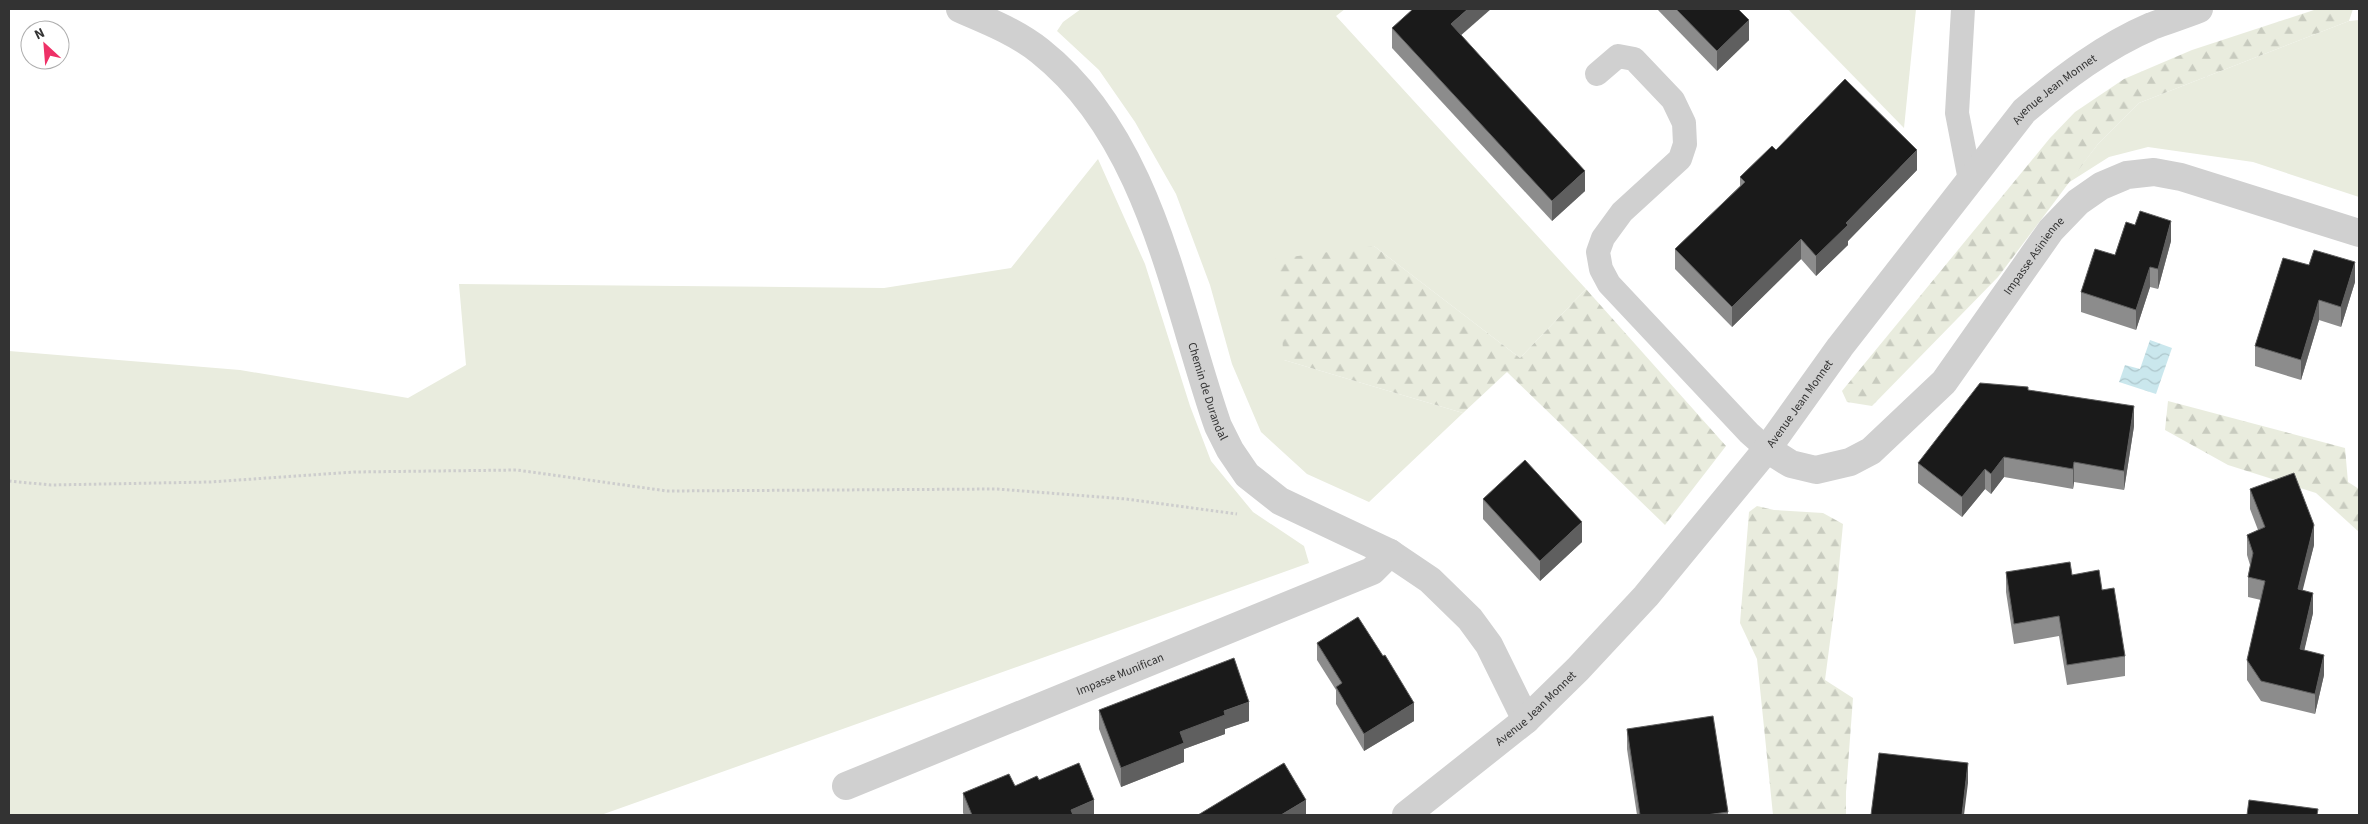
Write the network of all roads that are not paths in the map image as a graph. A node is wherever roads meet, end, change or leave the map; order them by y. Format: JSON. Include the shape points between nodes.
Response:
{"nodes":[{"id":1,"x":960,"y":9,"type":"edge"},
{"id":2,"x":1963,"y":9,"type":"edge"},
{"id":3,"x":2199,"y":9,"type":"edge"},
{"id":4,"x":1597,"y":74,"type":"dead end"},
{"id":5,"x":1970,"y":180,"type":"junction"},
{"id":6,"x":2359,"y":232,"type":"edge"},
{"id":7,"x":1767,"y":449,"type":"junction"},
{"id":8,"x":1390,"y":553,"type":"junction"},
{"id":9,"x":1526,"y":720,"type":"junction"},
{"id":10,"x":846,"y":786,"type":"dead end"},
{"id":11,"x":1406,"y":815,"type":"edge"}],
"edges":[{"from":1,"to":8,"type":"street","name":"Chemin de Durandal","via":[[1006,29],[1040,52],[1082,92],[1116,143],[1145,200],[1218,426],[1247,475],[1280,501]]},
{"from":2,"to":5,"type":"lane","via":[[1957,113]]},
{"from":3,"to":5,"type":"street","name":"Avenue Jean Monnet","via":[[2151,27],[2104,51],[2057,83],[2024,111]]},
{"from":4,"to":7,"type":"lane","via":[[1618,56],[1634,59],[1673,100],[1684,123],[1686,144],[1680,159],[1622,212],[1603,238],[1598,252],[1601,269],[1609,284]]},
{"from":5,"to":7,"type":"street","name":"Avenue Jean Monnet","via":[[1840,347]]},
{"from":6,"to":7,"type":"street","name":"Impasse Asinienne","via":[[2181,177],[2154,172],[2127,175],[2101,186],[2078,202],[2051,230],[1944,382],[1871,451],[1850,462],[1816,470],[1791,464]]},
{"from":7,"to":9,"type":"street","name":"Avenue Jean Monnet","via":[[1646,596]]},
{"from":8,"to":9,"type":"street","name":"Chemin de Durandal","via":[[1430,580],[1470,619],[1489,645]]},
{"from":8,"to":10,"type":"street","name":"Impasse Munifican","via":[[1372,571]]},
{"from":9,"to":11,"type":"street","name":"Avenue Jean Monnet"}]}
